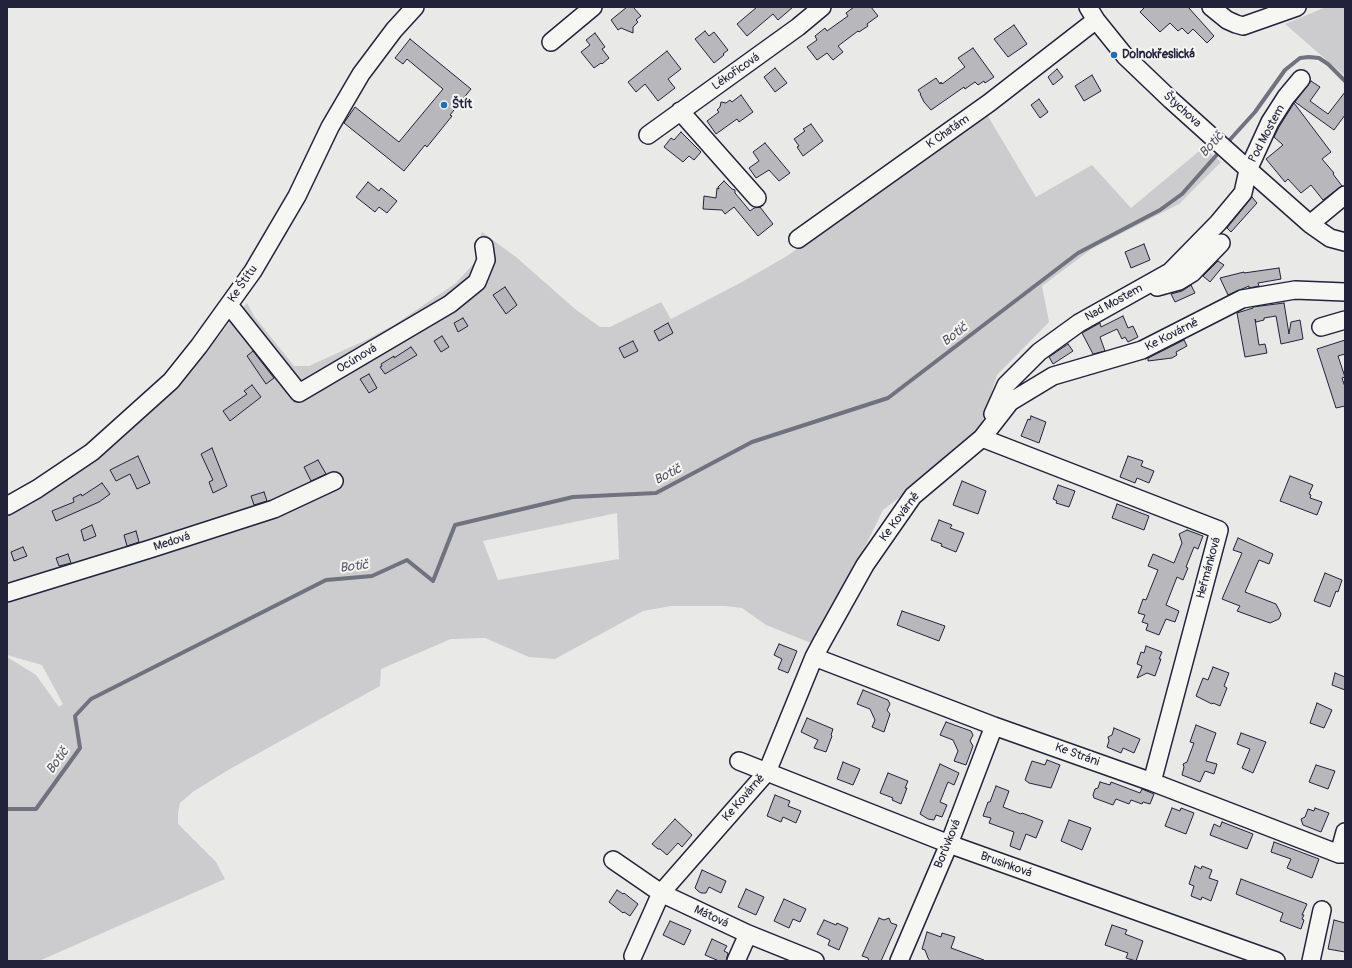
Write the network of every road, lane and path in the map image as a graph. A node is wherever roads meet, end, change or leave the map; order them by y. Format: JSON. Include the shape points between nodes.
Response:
{"nodes":[{"id":1,"x":415,"y":7,"type":"edge"},
{"id":2,"x":593,"y":7,"type":"edge"},
{"id":3,"x":822,"y":7,"type":"edge"},
{"id":4,"x":1211,"y":7,"type":"edge"},
{"id":5,"x":1297,"y":7,"type":"edge"},
{"id":6,"x":1092,"y":14,"type":"edge"},
{"id":7,"x":551,"y":42,"type":"dead end"},
{"id":8,"x":1301,"y":79,"type":"dead end"},
{"id":9,"x":680,"y":111,"type":"junction"},
{"id":10,"x":648,"y":135,"type":"dead end"},
{"id":11,"x":1245,"y":167,"type":"junction"},
{"id":12,"x":1345,"y":194,"type":"edge"},
{"id":13,"x":757,"y":198,"type":"dead end"},
{"id":14,"x":1310,"y":224,"type":"junction"},
{"id":15,"x":798,"y":239,"type":"dead end"},
{"id":16,"x":1345,"y":242,"type":"edge"},
{"id":17,"x":1221,"y":243,"type":"dead end"},
{"id":18,"x":484,"y":246,"type":"dead end"},
{"id":19,"x":1141,"y":288,"type":"junction"},
{"id":20,"x":1345,"y":292,"type":"edge"},
{"id":21,"x":229,"y":305,"type":"junction"},
{"id":22,"x":1345,"y":320,"type":"edge"},
{"id":23,"x":1321,"y":327,"type":"dead end"},
{"id":24,"x":982,"y":438,"type":"junction"},
{"id":25,"x":334,"y":481,"type":"dead end"},
{"id":26,"x":7,"y":506,"type":"edge"},
{"id":27,"x":7,"y":593,"type":"edge"},
{"id":28,"x":814,"y":657,"type":"junction"},
{"id":29,"x":994,"y":726,"type":"junction"},
{"id":30,"x":739,"y":761,"type":"dead end"},
{"id":31,"x":767,"y":772,"type":"junction"},
{"id":32,"x":1152,"y":782,"type":"junction"},
{"id":33,"x":1345,"y":832,"type":"edge"},
{"id":34,"x":949,"y":844,"type":"junction"},
{"id":35,"x":1342,"y":854,"type":"edge"},
{"id":36,"x":613,"y":860,"type":"dead end"},
{"id":37,"x":661,"y":894,"type":"junction"},
{"id":38,"x":1322,"y":910,"type":"dead end"},
{"id":39,"x":748,"y":934,"type":"junction"},
{"id":40,"x":633,"y":956,"type":"dead end"},
{"id":41,"x":736,"y":961,"type":"edge"},
{"id":42,"x":815,"y":961,"type":"edge"},
{"id":43,"x":899,"y":961,"type":"edge"},
{"id":44,"x":1276,"y":961,"type":"edge"},
{"id":45,"x":1311,"y":961,"type":"edge"}],
"edges":[{"from":1,"to":21,"type":"street","name":"Ke Štítu","via":[[361,74],[330,127],[297,196],[253,271]]},
{"from":2,"to":7,"type":"street"},
{"from":3,"to":9,"type":"street","name":"Lékořicová"},
{"from":4,"to":5,"type":"street","via":[[1227,20],[1243,26]]},
{"from":6,"to":11,"type":"street","name":"Štychova","via":[[1125,56]]},
{"from":6,"to":15,"type":"street","name":"K Chatám","via":[[989,103]]},
{"from":8,"to":11,"type":"street","name":"Pod Mostem","via":[[1270,122]]},
{"from":9,"to":10,"type":"street","name":"Lékořicová"},
{"from":9,"to":13,"type":"street"},
{"from":11,"to":14,"type":"street","name":"Štychova"},
{"from":11,"to":19,"type":"street","name":"Nad Mostem","via":[[1243,192],[1218,223],[1170,272]]},
{"from":12,"to":14,"type":"street"},
{"from":14,"to":16,"type":"street","name":"Štychova","via":[[1330,238]]},
{"from":17,"to":19,"type":"street","via":[[1192,273],[1180,281]]},
{"from":18,"to":21,"type":"street","name":"Ocúnová","via":[[486,260],[477,282],[450,304],[299,394]]},
{"from":19,"to":24,"type":"street","name":"Nad Mostem","via":[[1079,323],[1039,352],[1006,385]]},
{"from":20,"to":24,"type":"street","name":"Ke Kovárně","via":[[1296,290],[1242,299],[1142,350],[1052,376],[1010,402]]},
{"from":21,"to":26,"type":"street","name":"Ke Štítu","via":[[171,381],[122,426],[92,452],[37,490]]},
{"from":22,"to":23,"type":"street"},
{"from":24,"to":28,"type":"street","name":"Ke Kovárně","via":[[913,496],[865,565]]},
{"from":24,"to":32,"type":"street","name":"Heřmánková","via":[[1220,530]]},
{"from":25,"to":27,"type":"street","name":"Medová","via":[[274,509]]},
{"from":28,"to":29,"type":"street","name":"Ke Stráni"},
{"from":28,"to":31,"type":"street","name":"Ke Kovárně"},
{"from":29,"to":32,"type":"street","name":"Ke Stráni"},
{"from":29,"to":34,"type":"street","name":"Borůvková"},
{"from":30,"to":31,"type":"street","name":"Brusinková"},
{"from":31,"to":34,"type":"street","name":"Brusinková"},
{"from":31,"to":37,"type":"street","name":"Ke Kovárně"},
{"from":32,"to":35,"type":"street","name":"Ke Stráni"},
{"from":33,"to":35,"type":"street"},
{"from":34,"to":43,"type":"street","name":"Borůvková"},
{"from":34,"to":44,"type":"street","name":"Brusinková"},
{"from":36,"to":37,"type":"street","name":"Mátová"},
{"from":37,"to":39,"type":"street","name":"Mátová"},
{"from":37,"to":40,"type":"street","name":"Ke Kovárně"},
{"from":38,"to":45,"type":"street"},
{"from":39,"to":41,"type":"street"},
{"from":39,"to":42,"type":"street","name":"Mátová"}]}
